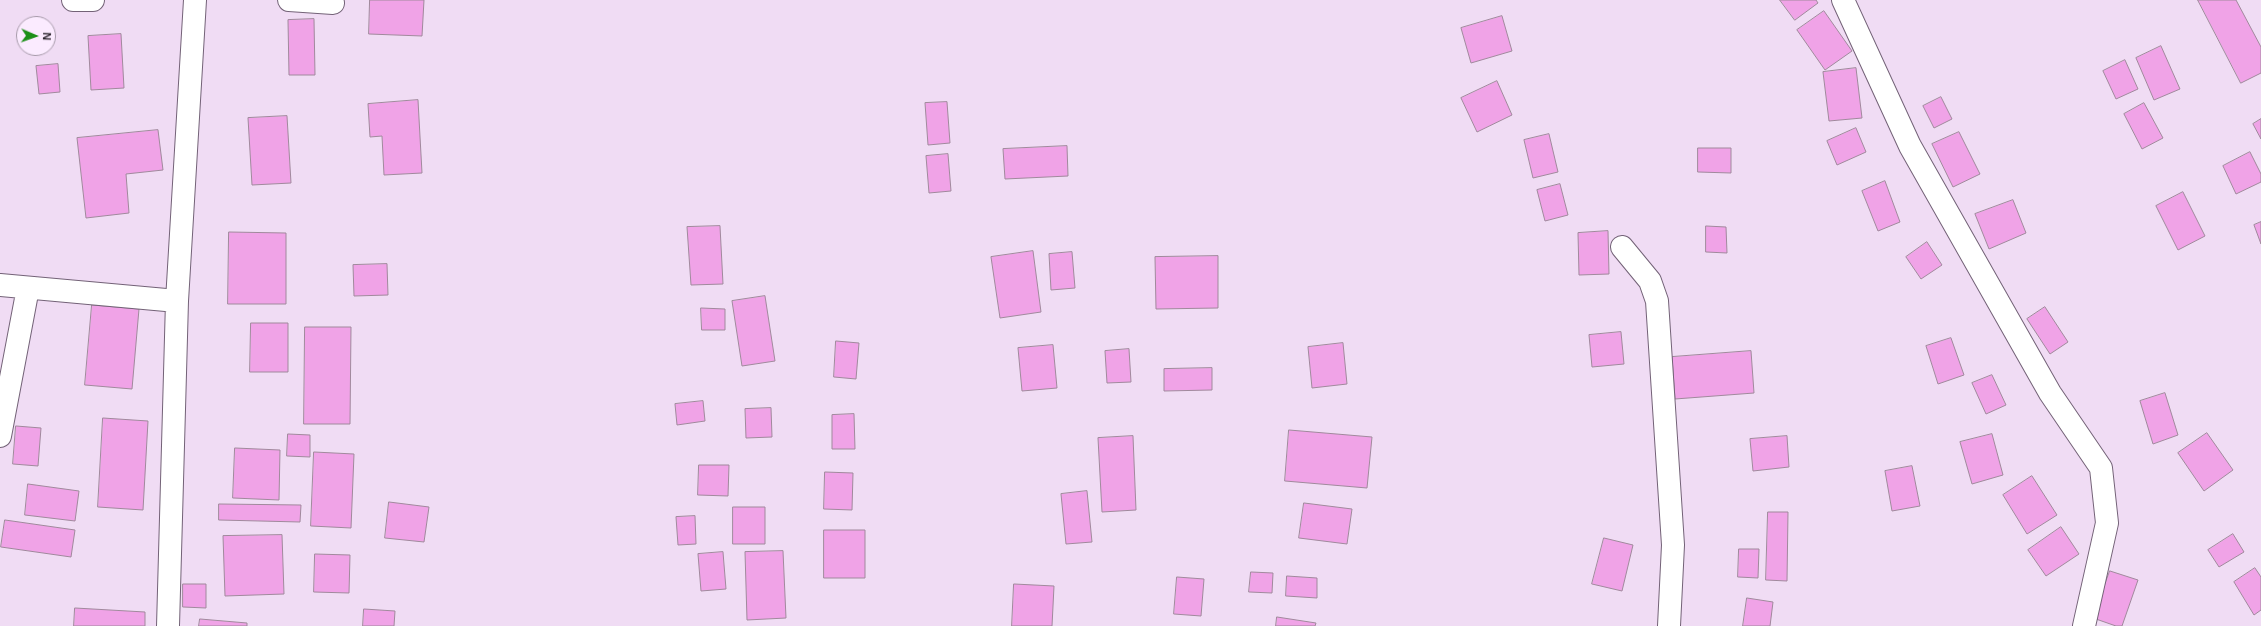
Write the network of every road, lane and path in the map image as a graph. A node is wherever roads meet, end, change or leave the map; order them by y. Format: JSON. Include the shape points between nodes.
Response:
{"nodes":[{"id":1,"x":73,"y":0,"type":"edge"},
{"id":2,"x":93,"y":0,"type":"edge"},
{"id":3,"x":195,"y":0,"type":"edge"},
{"id":4,"x":289,"y":0,"type":"edge"},
{"id":5,"x":1843,"y":0,"type":"edge"},
{"id":6,"x":334,"y":3,"type":"dead end"},
{"id":7,"x":1622,"y":247,"type":"dead end"},
{"id":8,"x":0,"y":284,"type":"edge"},
{"id":9,"x":28,"y":288,"type":"junction"},
{"id":10,"x":177,"y":301,"type":"junction"},
{"id":11,"x":1,"y":426,"type":"edge"},
{"id":12,"x":168,"y":626,"type":"edge"},
{"id":13,"x":1669,"y":626,"type":"edge"},
{"id":14,"x":2084,"y":626,"type":"edge"}],
"edges":[{"from":1,"to":2,"type":"street"},
{"from":3,"to":10,"type":"street"},
{"from":4,"to":6,"type":"street"},
{"from":5,"to":14,"type":"street","via":[[1910,146],[2050,393],[2101,468],[2107,523]]},
{"from":7,"to":13,"type":"street","via":[[1650,281],[1657,301],[1673,545]]},
{"from":8,"to":9,"type":"street"},
{"from":9,"to":10,"type":"street"},
{"from":9,"to":11,"type":"street"},
{"from":10,"to":12,"type":"street"}]}
